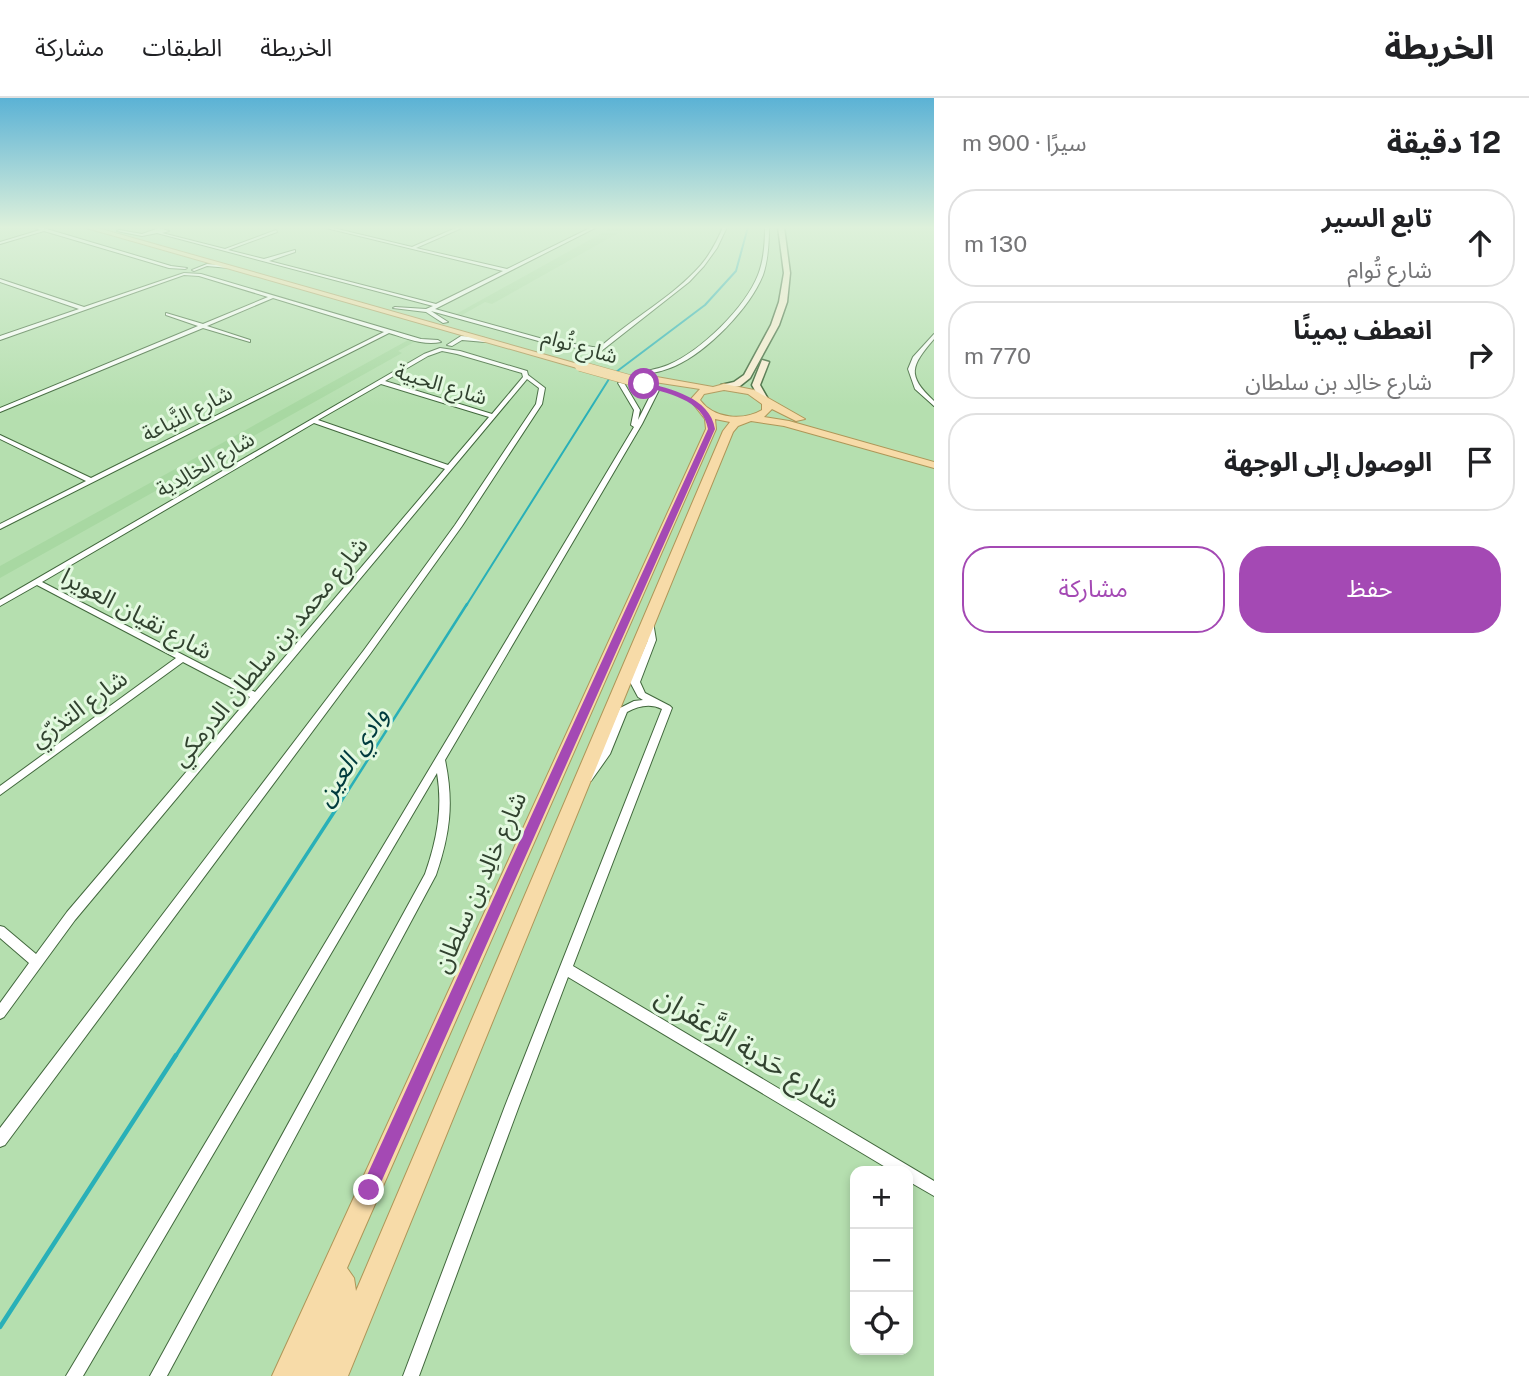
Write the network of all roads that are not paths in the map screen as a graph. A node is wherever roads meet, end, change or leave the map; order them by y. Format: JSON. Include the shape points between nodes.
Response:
{"nodes":[{"id":1,"x":18,"y":287,"type":"edge"},
{"id":2,"x":143,"y":287,"type":"edge"},
{"id":3,"x":241,"y":287,"type":"edge"},
{"id":4,"x":298,"y":287,"type":"edge"},
{"id":5,"x":318,"y":287,"type":"edge"},
{"id":6,"x":356,"y":287,"type":"edge"},
{"id":7,"x":477,"y":287,"type":"edge"},
{"id":8,"x":681,"y":287,"type":"edge"},
{"id":9,"x":754,"y":287,"type":"edge"},
{"id":10,"x":784,"y":287,"type":"edge"},
{"id":11,"x":794,"y":287,"type":"edge"},
{"id":12,"x":272,"y":297,"type":"junction"},
{"id":13,"x":82,"y":308,"type":"junction"},
{"id":14,"x":395,"y":308,"type":"junction"},
{"id":15,"x":432,"y":309,"type":"junction"},
{"id":16,"x":168,"y":314,"type":"dead end"},
{"id":17,"x":445,"y":322,"type":"junction"},
{"id":18,"x":430,"y":324,"type":"junction"},
{"id":19,"x":203,"y":326,"type":"junction"},
{"id":20,"x":389,"y":331,"type":"junction"},
{"id":21,"x":934,"y":336,"type":"edge"},
{"id":22,"x":0,"y":338,"type":"edge"},
{"id":23,"x":248,"y":341,"type":"dead end"},
{"id":24,"x":421,"y":341,"type":"junction"},
{"id":25,"x":439,"y":342,"type":"junction"},
{"id":26,"x":493,"y":342,"type":"junction"},
{"id":27,"x":453,"y":348,"type":"junction"},
{"id":28,"x":429,"y":349,"type":"junction"},
{"id":29,"x":584,"y":364,"type":"junction"},
{"id":30,"x":527,"y":376,"type":"junction"},
{"id":31,"x":381,"y":382,"type":"junction"},
{"id":32,"x":651,"y":384,"type":"junction"},
{"id":33,"x":720,"y":387,"type":"junction"},
{"id":34,"x":765,"y":401,"type":"junction"},
{"id":35,"x":934,"y":404,"type":"edge"},
{"id":36,"x":700,"y":407,"type":"junction"},
{"id":37,"x":0,"y":410,"type":"edge"},
{"id":38,"x":493,"y":416,"type":"junction"},
{"id":39,"x":748,"y":419,"type":"junction"},
{"id":40,"x":314,"y":421,"type":"junction"},
{"id":41,"x":0,"y":437,"type":"edge"},
{"id":42,"x":629,"y":438,"type":"junction"},
{"id":43,"x":934,"y":457,"type":"edge"},
{"id":44,"x":934,"y":465,"type":"edge"},
{"id":45,"x":450,"y":468,"type":"junction"},
{"id":46,"x":92,"y":481,"type":"junction"},
{"id":47,"x":0,"y":527,"type":"edge"},
{"id":48,"x":37,"y":582,"type":"junction"},
{"id":49,"x":0,"y":603,"type":"edge"},
{"id":50,"x":649,"y":622,"type":"junction"},
{"id":51,"x":181,"y":659,"type":"junction"},
{"id":52,"x":256,"y":696,"type":"junction"},
{"id":53,"x":656,"y":704,"type":"junction"},
{"id":54,"x":440,"y":760,"type":"junction"},
{"id":55,"x":582,"y":783,"type":"junction"},
{"id":56,"x":0,"y":791,"type":"edge"},
{"id":57,"x":0,"y":931,"type":"edge"},
{"id":58,"x":36,"y":961,"type":"junction"},
{"id":59,"x":565,"y":968,"type":"junction"},
{"id":60,"x":0,"y":1013,"type":"edge"},
{"id":61,"x":0,"y":1140,"type":"edge"},
{"id":62,"x":896,"y":1166,"type":"edge"},
{"id":63,"x":913,"y":1176,"type":"edge"},
{"id":64,"x":934,"y":1189,"type":"edge"},
{"id":65,"x":332,"y":1275,"type":"junction"},
{"id":66,"x":74,"y":1376,"type":"edge"},
{"id":67,"x":158,"y":1376,"type":"edge"},
{"id":68,"x":286,"y":1376,"type":"edge"},
{"id":69,"x":310,"y":1376,"type":"edge"},
{"id":70,"x":334,"y":1376,"type":"edge"},
{"id":71,"x":411,"y":1376,"type":"edge"}],
"edges":[{"from":1,"to":13,"type":"street"},
{"from":2,"to":13,"type":"street"},
{"from":3,"to":12,"type":"street"},
{"from":4,"to":18,"type":"main road","name":"شارع تُوام"},
{"from":5,"to":14,"type":"main road","name":"شارع تُوام"},
{"from":6,"to":15,"type":"street"},
{"from":7,"to":15,"type":"street"},
{"from":8,"to":15,"type":"street","via":[[600,351]]},
{"from":9,"to":42,"type":"street","via":[[707,342],[673,366],[636,372],[621,383],[637,410]]},
{"from":10,"to":33,"type":"street","via":[[778,317],[745,379]]},
{"from":11,"to":34,"type":"street","via":[[788,318],[756,380]]},
{"from":12,"to":19,"type":"street"},
{"from":12,"to":20,"type":"street"},
{"from":13,"to":22,"type":"street"},
{"from":14,"to":15,"type":"street"},
{"from":14,"to":17,"type":"main road","name":"شارع تُوام"},
{"from":15,"to":17,"type":"street"},
{"from":16,"to":19,"type":"street"},
{"from":17,"to":29,"type":"main road","name":"شارع تُوام"},
{"from":18,"to":25,"type":"street","via":[[452,335]]},
{"from":18,"to":26,"type":"main road","name":"شارع تُوام"},
{"from":19,"to":23,"type":"street"},
{"from":19,"to":37,"type":"street"},
{"from":20,"to":24,"type":"street"},
{"from":20,"to":46,"type":"street","name":"شارع النَّباعة"},
{"from":21,"to":35,"type":"street","via":[[911,369],[917,388]]},
{"from":24,"to":25,"type":"street"},
{"from":24,"to":28,"type":"street"},
{"from":25,"to":27,"type":"street"},
{"from":25,"to":28,"type":"street"},
{"from":26,"to":27,"type":"street","via":[[466,338],[455,340]]},
{"from":26,"to":29,"type":"main road","name":"شارع تُوام"},
{"from":27,"to":28,"type":"street","name":"شارع الخالِدية"},
{"from":27,"to":30,"type":"street"},
{"from":28,"to":31,"type":"street","name":"شارع الخالِدية"},
{"from":29,"to":32,"type":"main road","name":"شارع تُوام","bridge":true},
{"from":30,"to":38,"type":"street","name":"شارع محمد بن سلطان الدرمكي"},
{"from":30,"to":61,"type":"street","via":[[542,388],[539,404],[458,526]]},
{"from":31,"to":38,"type":"street","name":"شارع الحبية"},
{"from":31,"to":40,"type":"street","name":"شارع الخالِدية"},
{"from":32,"to":33,"type":"main road","name":"شارع تُوام"},
{"from":32,"to":36,"type":"main road","name":"شارع تُوام"},
{"from":32,"to":42,"type":"street"},
{"from":33,"to":34,"type":"main road","name":"شارع تُوام","via":[[751,392]]},
{"from":33,"to":36,"type":"main road","via":[[701,392],[695,400]]},
{"from":34,"to":39,"type":"main road","via":[[768,407],[763,414]]},
{"from":34,"to":43,"type":"main road","via":[[801,419]]},
{"from":36,"to":39,"type":"main road","name":"شارع تُوام","via":[[722,417]]},
{"from":36,"to":65,"type":"main road","name":"شارع خالِد بن سلطان","via":[[710,419],[711,429]]},
{"from":38,"to":45,"type":"street","name":"شارع محمد بن سلطان الدرمكي"},
{"from":39,"to":44,"type":"main road","via":[[785,423]]},
{"from":39,"to":50,"type":"main road","via":[[728,431]]},
{"from":40,"to":45,"type":"street"},
{"from":40,"to":48,"type":"street","name":"شارع الخالِدية"},
{"from":41,"to":46,"type":"street"},
{"from":42,"to":54,"type":"street"},
{"from":45,"to":52,"type":"street","name":"شارع محمد بن سلطان الدرمكي"},
{"from":46,"to":47,"type":"street","name":"شارع النَّباعة"},
{"from":48,"to":49,"type":"street","name":"شارع الخالِدية"},
{"from":48,"to":51,"type":"street","name":"شارع نقيان العويرا"},
{"from":50,"to":53,"type":"street","via":[[652,640],[635,682],[641,695]]},
{"from":50,"to":55,"type":"main road"},
{"from":51,"to":52,"type":"street","name":"شارع نقيان العويرا"},
{"from":51,"to":56,"type":"street","name":"شارع التذرّي"},
{"from":52,"to":58,"type":"street","name":"شارع محمد بن سلطان الدرمكي"},
{"from":53,"to":55,"type":"street","via":[[637,703],[623,710],[601,761]]},
{"from":53,"to":59,"type":"street","via":[[667,708]]},
{"from":54,"to":66,"type":"street"},
{"from":54,"to":67,"type":"street","via":[[446,800],[442,844],[430,875]]},
{"from":55,"to":70,"type":"main road"},
{"from":57,"to":58,"type":"street"},
{"from":58,"to":60,"type":"street","name":"شارع محمد بن سلطان الدرمكي"},
{"from":59,"to":62,"type":"street","name":"شارع حَدبة الزَّعفَران"},
{"from":59,"to":71,"type":"street"},
{"from":63,"to":64,"type":"street","name":"شارع حَدبة الزَّعفَران"},
{"from":65,"to":68,"type":"main road","name":"شارع خالِد بن سلطان"},
{"from":65,"to":69,"type":"main road","via":[[341,1278],[344,1290]]}]}
